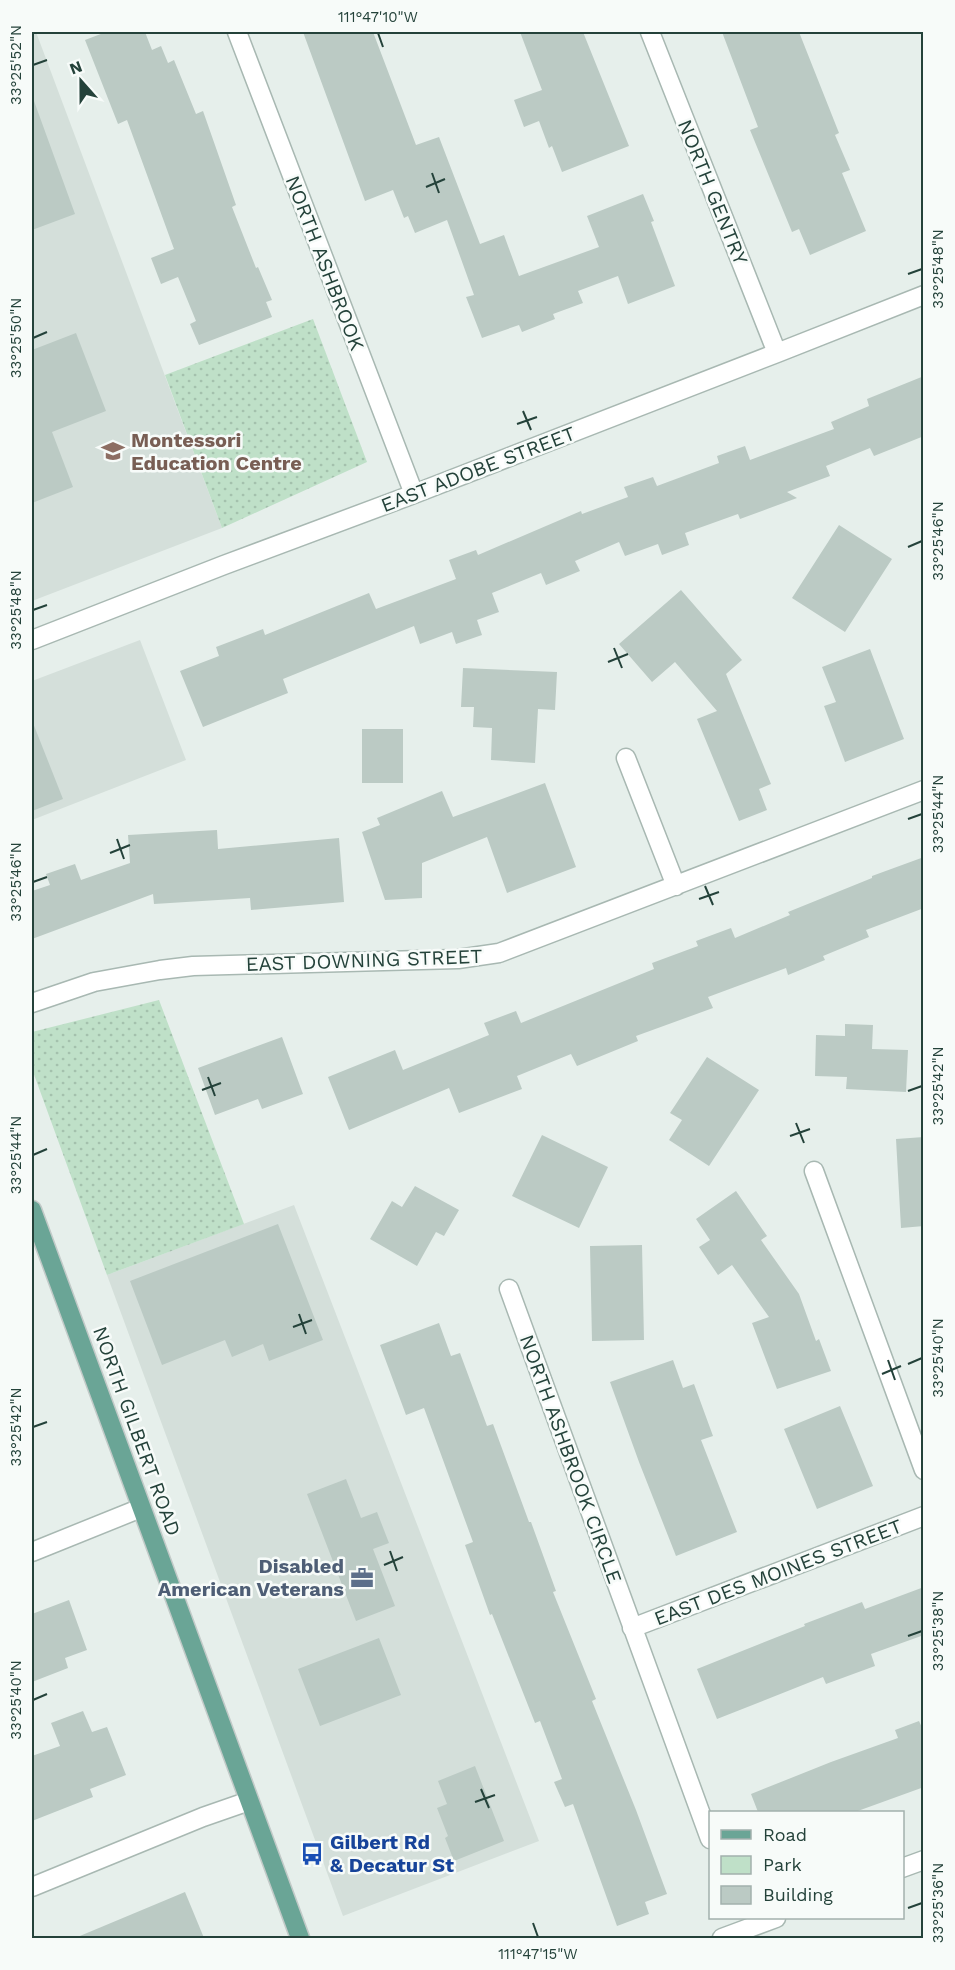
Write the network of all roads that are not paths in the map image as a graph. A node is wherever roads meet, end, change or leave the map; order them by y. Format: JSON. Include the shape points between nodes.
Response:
{"nodes":[{"id":1,"x":237,"y":32,"type":"edge"},
{"id":2,"x":650,"y":32,"type":"edge"},
{"id":3,"x":924,"y":295,"type":"edge"},
{"id":4,"x":777,"y":353,"type":"junction"},
{"id":5,"x":414,"y":494,"type":"junction"},
{"id":6,"x":32,"y":640,"type":"edge"},
{"id":7,"x":627,"y":758,"type":"dead end"},
{"id":8,"x":924,"y":790,"type":"edge"},
{"id":9,"x":676,"y":886,"type":"junction"},
{"id":10,"x":32,"y":1003,"type":"edge"},
{"id":11,"x":814,"y":1171,"type":"dead end"},
{"id":12,"x":32,"y":1210,"type":"edge"},
{"id":13,"x":509,"y":1289,"type":"dead end"},
{"id":14,"x":924,"y":1470,"type":"edge"},
{"id":15,"x":141,"y":1508,"type":"junction"},
{"id":16,"x":924,"y":1516,"type":"edge"},
{"id":17,"x":32,"y":1552,"type":"edge"},
{"id":18,"x":632,"y":1628,"type":"junction"},
{"id":19,"x":249,"y":1801,"type":"junction"},
{"id":20,"x":709,"y":1834,"type":"edge"},
{"id":21,"x":924,"y":1860,"type":"edge"},
{"id":22,"x":904,"y":1868,"type":"edge"},
{"id":23,"x":32,"y":1887,"type":"edge"},
{"id":24,"x":766,"y":1919,"type":"edge"},
{"id":25,"x":742,"y":1924,"type":"edge"},
{"id":26,"x":300,"y":1938,"type":"edge"},
{"id":27,"x":722,"y":1938,"type":"edge"}],
"edges":[{"from":1,"to":5,"type":"street","name":"NORTH ASHBROOK"},
{"from":2,"to":4,"type":"street","name":"NORTH GENTRY"},
{"from":3,"to":4,"type":"street","name":"EAST ADOBE STREET"},
{"from":4,"to":5,"type":"street","name":"EAST ADOBE STREET"},
{"from":5,"to":6,"type":"street","name":"EAST ADOBE STREET"},
{"from":7,"to":9,"type":"street"},
{"from":8,"to":9,"type":"street","name":"EAST DOWNING STREET"},
{"from":9,"to":10,"type":"street","name":"EAST DOWNING STREET","via":[[519,946],[477,957],[160,970],[94,982]]},
{"from":11,"to":14,"type":"street"},
{"from":12,"to":15,"type":"main road","name":"NORTH GILBERT ROAD"},
{"from":13,"to":18,"type":"street","name":"NORTH ASHBROOK CIRCLE"},
{"from":15,"to":17,"type":"street"},
{"from":15,"to":19,"type":"main road","name":"NORTH GILBERT ROAD"},
{"from":16,"to":18,"type":"street","name":"EAST DES MOINES STREET"},
{"from":18,"to":20,"type":"street"},
{"from":19,"to":23,"type":"street"},
{"from":19,"to":26,"type":"main road","name":"NORTH GILBERT ROAD"},
{"from":21,"to":22,"type":"street"},
{"from":24,"to":25,"type":"street"},
{"from":25,"to":27,"type":"street"}]}
